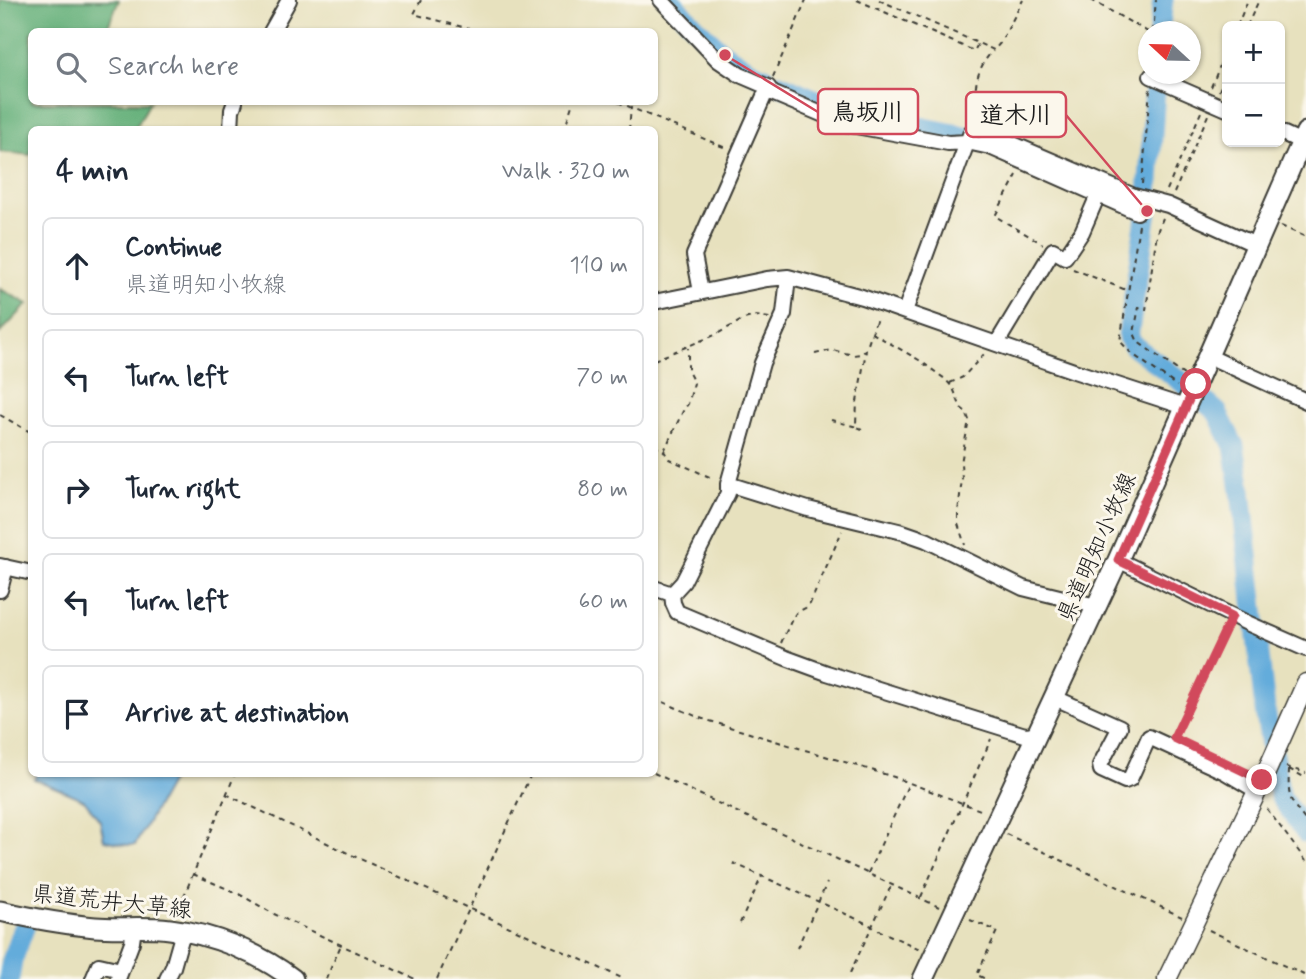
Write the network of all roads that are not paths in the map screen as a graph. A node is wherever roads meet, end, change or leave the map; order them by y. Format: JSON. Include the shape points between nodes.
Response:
{"nodes":[{"id":1,"x":289,"y":0,"type":"edge"},
{"id":2,"x":661,"y":0,"type":"edge"},
{"id":3,"x":273,"y":28,"type":"edge"},
{"id":4,"x":1169,"y":84,"type":"edge"},
{"id":5,"x":768,"y":87,"type":"junction"},
{"id":6,"x":1215,"y":104,"type":"edge"},
{"id":7,"x":234,"y":105,"type":"edge"},
{"id":8,"x":231,"y":126,"type":"edge"},
{"id":9,"x":1285,"y":133,"type":"edge"},
{"id":10,"x":971,"y":135,"type":"junction"},
{"id":11,"x":1304,"y":137,"type":"edge"},
{"id":12,"x":1098,"y":195,"type":"junction"},
{"id":13,"x":1149,"y":203,"type":"junction"},
{"id":14,"x":1256,"y":245,"type":"junction"},
{"id":15,"x":788,"y":277,"type":"junction"},
{"id":16,"x":701,"y":292,"type":"junction"},
{"id":17,"x":658,"y":302,"type":"edge"},
{"id":18,"x":905,"y":312,"type":"junction"},
{"id":19,"x":996,"y":343,"type":"junction"},
{"id":20,"x":1208,"y":356,"type":"junction"},
{"id":21,"x":1191,"y":394,"type":"junction"},
{"id":22,"x":1306,"y":401,"type":"edge"},
{"id":23,"x":728,"y":484,"type":"junction"},
{"id":24,"x":1118,"y":560,"type":"junction"},
{"id":25,"x":3,"y":567,"type":"edge"},
{"id":26,"x":28,"y":572,"type":"edge"},
{"id":27,"x":0,"y":590,"type":"edge"},
{"id":28,"x":658,"y":590,"type":"edge"},
{"id":29,"x":672,"y":594,"type":"junction"},
{"id":30,"x":1096,"y":606,"type":"junction"},
{"id":31,"x":1306,"y":649,"type":"edge"},
{"id":32,"x":1306,"y":683,"type":"edge"},
{"id":33,"x":1053,"y":697,"type":"junction"},
{"id":34,"x":1035,"y":734,"type":"junction"},
{"id":35,"x":1260,"y":784,"type":"junction"},
{"id":36,"x":0,"y":911,"type":"edge"},
{"id":37,"x":134,"y":928,"type":"junction"},
{"id":38,"x":177,"y":931,"type":"junction"},
{"id":39,"x":119,"y":974,"type":"edge"},
{"id":40,"x":93,"y":979,"type":"edge"},
{"id":41,"x":167,"y":979,"type":"edge"},
{"id":42,"x":293,"y":979,"type":"edge"},
{"id":43,"x":923,"y":979,"type":"edge"},
{"id":44,"x":1167,"y":979,"type":"edge"}],
"edges":[{"from":1,"to":3,"type":"street"},
{"from":2,"to":5,"type":"street","via":[[718,60]]},
{"from":4,"to":6,"type":"street"},
{"from":5,"to":10,"type":"street","via":[[772,93],[845,124],[948,143]]},
{"from":5,"to":16,"type":"street","via":[[694,254]]},
{"from":7,"to":8,"type":"street"},
{"from":9,"to":11,"type":"street"},
{"from":10,"to":12,"type":"street","via":[[990,148]]},
{"from":10,"to":13,"type":"street"},
{"from":10,"to":18,"type":"street"},
{"from":11,"to":14,"type":"main road","name":"県道明知小牧線"},
{"from":12,"to":13,"type":"street"},
{"from":12,"to":19,"type":"street","via":[[1082,232],[1059,254]]},
{"from":13,"to":14,"type":"street"},
{"from":14,"to":20,"type":"main road","name":"県道明知小牧線"},
{"from":15,"to":16,"type":"street"},
{"from":15,"to":18,"type":"street"},
{"from":15,"to":23,"type":"street","via":[[784,314],[762,363]]},
{"from":16,"to":17,"type":"street"},
{"from":18,"to":19,"type":"street"},
{"from":19,"to":21,"type":"street","via":[[1074,371]]},
{"from":20,"to":21,"type":"main road","name":"県道明知小牧線"},
{"from":20,"to":22,"type":"street"},
{"from":21,"to":24,"type":"main road","name":"県道明知小牧線"},
{"from":23,"to":29,"type":"street","via":[[711,529]]},
{"from":23,"to":30,"type":"street","via":[[903,532],[1023,588]]},
{"from":24,"to":30,"type":"main road","name":"県道明知小牧線"},
{"from":24,"to":31,"type":"street"},
{"from":25,"to":26,"type":"street"},
{"from":25,"to":27,"type":"street"},
{"from":28,"to":29,"type":"street"},
{"from":29,"to":34,"type":"street","via":[[677,612],[776,654],[1025,735]]},
{"from":30,"to":33,"type":"main road","name":"県道明知小牧線"},
{"from":32,"to":35,"type":"street"},
{"from":33,"to":34,"type":"main road","name":"県道明知小牧線"},
{"from":33,"to":35,"type":"street","via":[[1120,727],[1100,765],[1101,770],[1125,781],[1149,737]]},
{"from":34,"to":43,"type":"main road","name":"県道明知小牧線"},
{"from":35,"to":44,"type":"street"},
{"from":36,"to":37,"type":"main road","name":"県道荒井大草線","via":[[95,927]]},
{"from":37,"to":38,"type":"main road","name":"県道荒井大草線"},
{"from":37,"to":39,"type":"street"},
{"from":38,"to":41,"type":"street"},
{"from":38,"to":42,"type":"main road","name":"県道荒井大草線","via":[[246,951]]},
{"from":39,"to":40,"type":"street","via":[[99,965]]}]}
